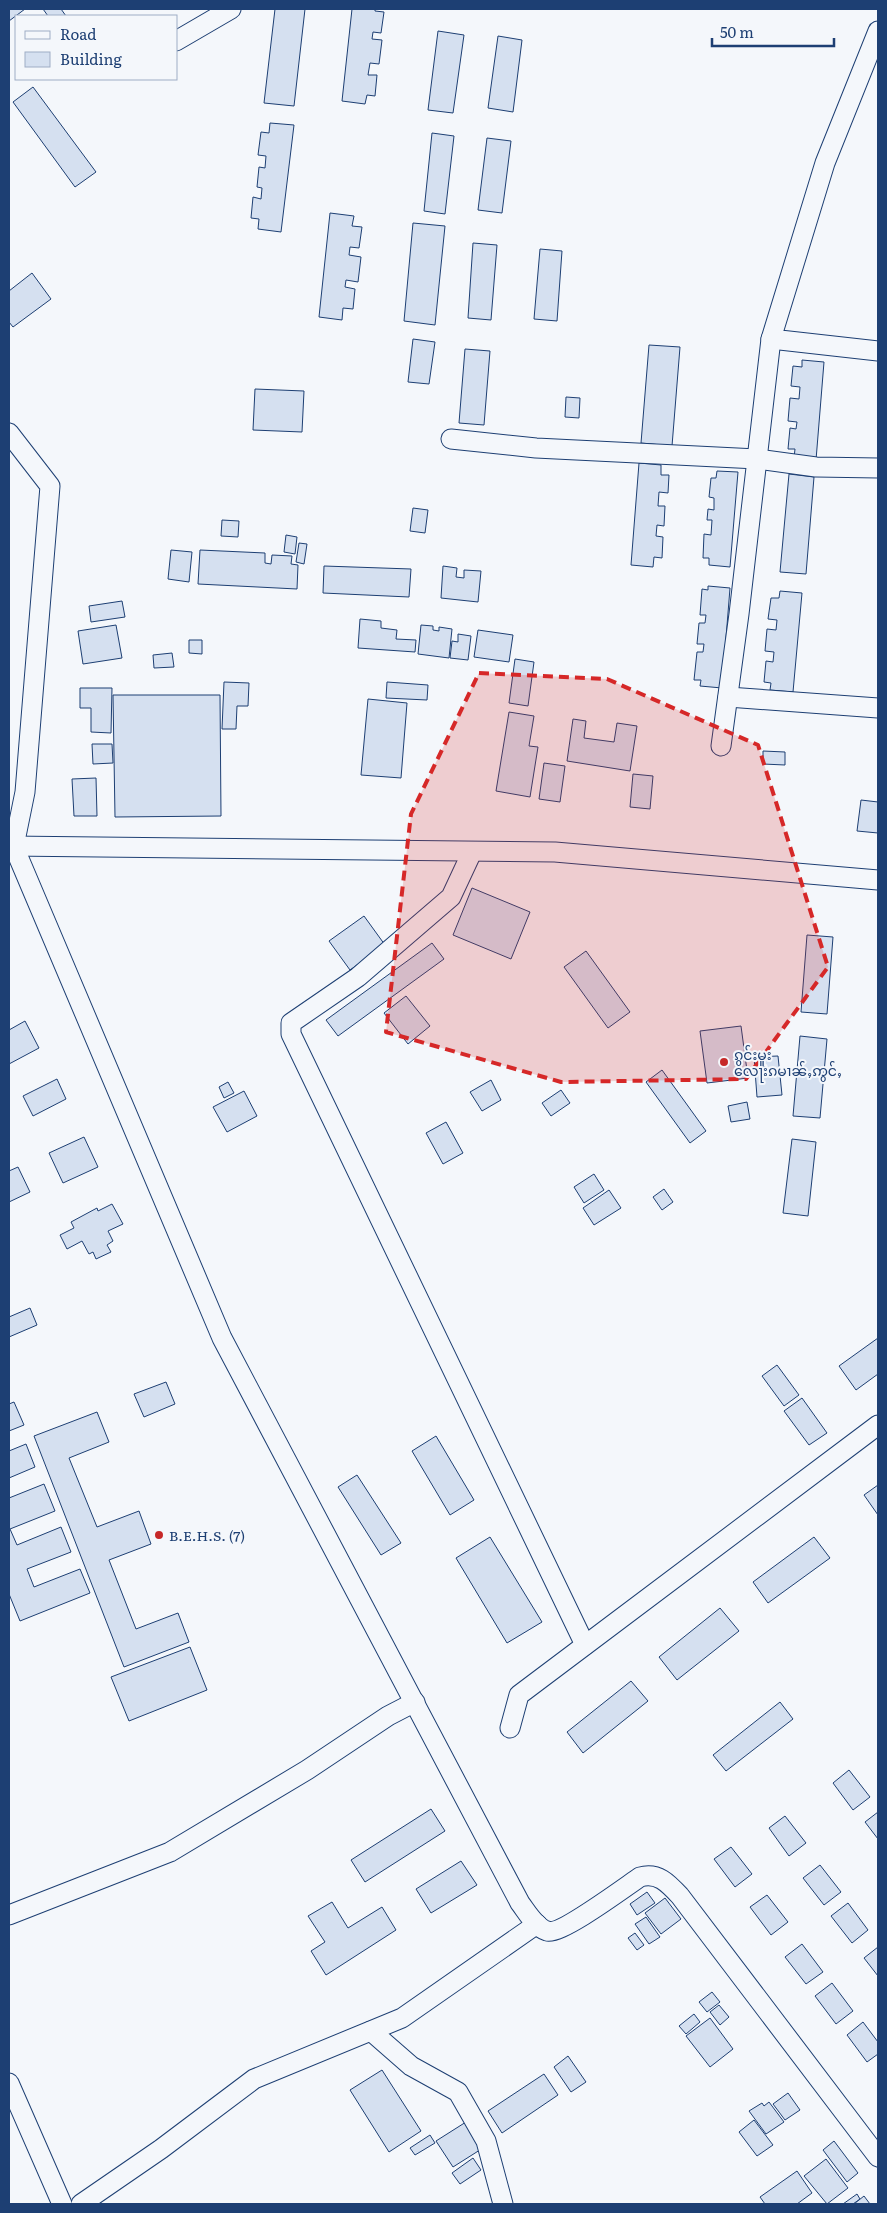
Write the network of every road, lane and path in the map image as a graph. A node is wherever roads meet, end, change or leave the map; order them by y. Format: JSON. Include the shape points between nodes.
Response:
{"nodes":[{"id":1,"x":231,"y":9,"type":"edge"},
{"id":2,"x":878,"y":31,"type":"edge"},
{"id":3,"x":178,"y":40,"type":"edge"},
{"id":4,"x":771,"y":339,"type":"junction"},
{"id":5,"x":878,"y":351,"type":"edge"},
{"id":6,"x":9,"y":433,"type":"edge"},
{"id":7,"x":451,"y":439,"type":"dead end"},
{"id":8,"x":757,"y":459,"type":"junction"},
{"id":9,"x":878,"y":468,"type":"edge"},
{"id":10,"x":728,"y":697,"type":"junction"},
{"id":11,"x":878,"y":708,"type":"edge"},
{"id":12,"x":721,"y":746,"type":"dead end"},
{"id":13,"x":10,"y":843,"type":"edge"},
{"id":14,"x":472,"y":852,"type":"junction"},
{"id":15,"x":878,"y":880,"type":"edge"},
{"id":16,"x":878,"y":1424,"type":"edge"},
{"id":17,"x":585,"y":1645,"type":"junction"},
{"id":18,"x":415,"y":1702,"type":"junction"},
{"id":19,"x":510,"y":1728,"type":"dead end"},
{"id":20,"x":9,"y":1915,"type":"edge"},
{"id":21,"x":537,"y":1924,"type":"junction"},
{"id":22,"x":371,"y":2031,"type":"junction"},
{"id":23,"x":9,"y":2083,"type":"edge"},
{"id":24,"x":878,"y":2158,"type":"edge"},
{"id":25,"x":62,"y":2204,"type":"edge"},
{"id":26,"x":81,"y":2204,"type":"edge"},
{"id":27,"x":502,"y":2204,"type":"edge"}],
"edges":[{"from":1,"to":3,"type":"street"},
{"from":2,"to":4,"type":"street","via":[[825,163]]},
{"from":4,"to":5,"type":"street"},
{"from":4,"to":8,"type":"street"},
{"from":6,"to":13,"type":"street","via":[[50,486],[25,792]]},
{"from":7,"to":8,"type":"street","via":[[536,448]]},
{"from":8,"to":9,"type":"street","via":[[816,467]]},
{"from":8,"to":10,"type":"street"},
{"from":10,"to":11,"type":"street"},
{"from":10,"to":12,"type":"street"},
{"from":13,"to":14,"type":"street"},
{"from":13,"to":18,"type":"street","via":[[222,1338]]},
{"from":14,"to":15,"type":"street","via":[[555,852]]},
{"from":14,"to":17,"type":"street","via":[[451,897],[358,977],[291,1023],[291,1034]]},
{"from":16,"to":17,"type":"street"},
{"from":17,"to":19,"type":"street","via":[[519,1695]]},
{"from":18,"to":20,"type":"street","via":[[170,1852]]},
{"from":18,"to":21,"type":"street","via":[[520,1902]]},
{"from":21,"to":22,"type":"street","via":[[402,2018]]},
{"from":21,"to":24,"type":"street","via":[[546,1931],[562,1928],[640,1877],[650,1874],[660,1877],[680,1896]]},
{"from":22,"to":26,"type":"street","via":[[254,2079]]},
{"from":22,"to":27,"type":"street","via":[[411,2066],[458,2092],[486,2141]]},
{"from":23,"to":25,"type":"street"}]}
